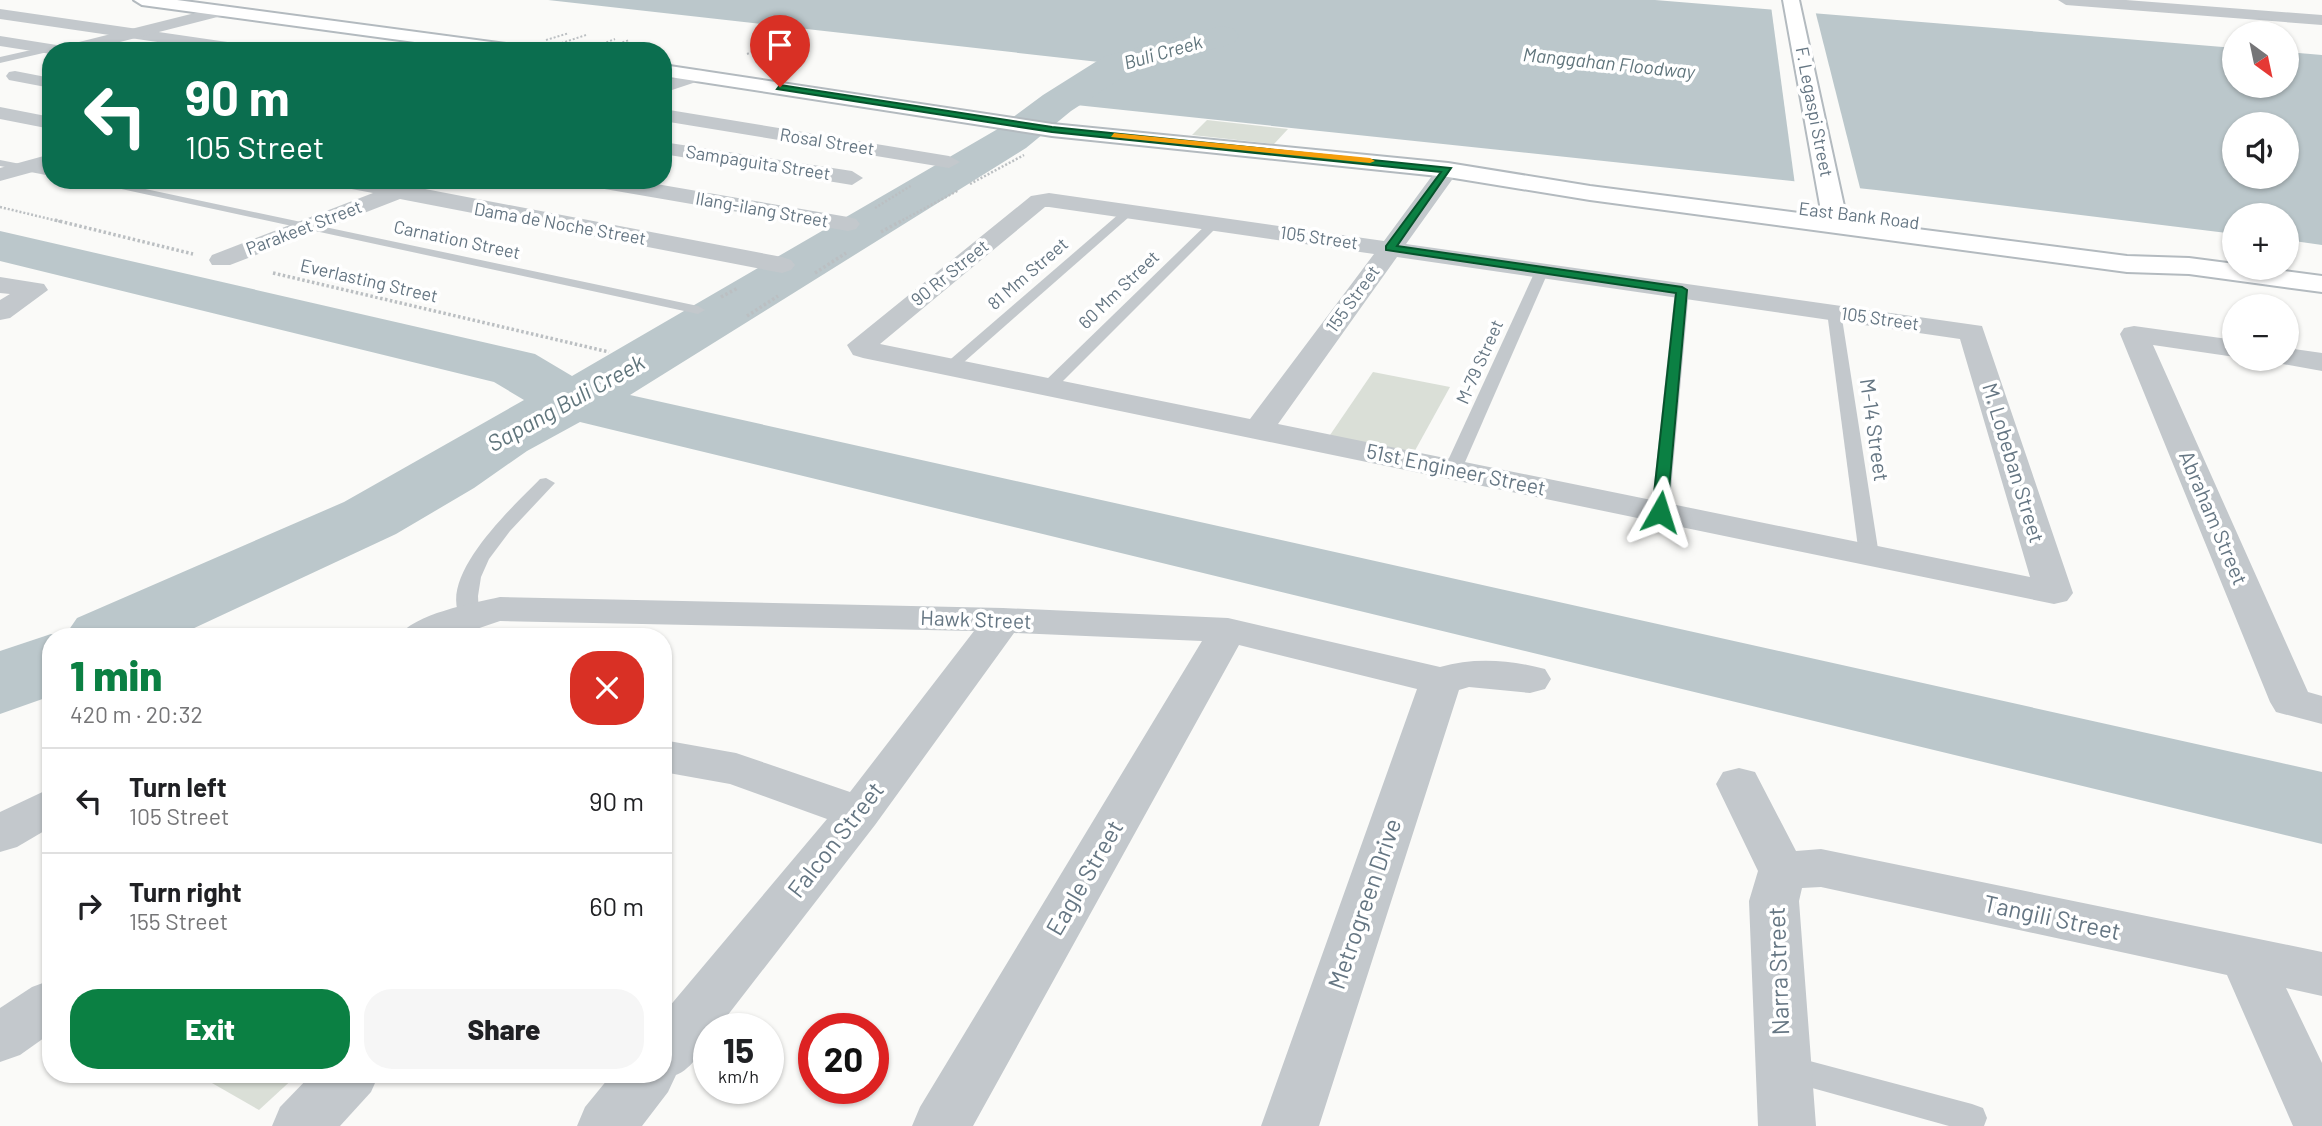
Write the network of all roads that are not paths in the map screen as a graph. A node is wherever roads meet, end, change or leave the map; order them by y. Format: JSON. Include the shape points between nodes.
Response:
{"nodes":[{"id":1,"x":142,"y":0,"type":"edge"},
{"id":2,"x":1791,"y":0,"type":"edge"},
{"id":3,"x":2066,"y":0,"type":"edge"},
{"id":4,"x":223,"y":11,"type":"junction"},
{"id":5,"x":0,"y":14,"type":"edge"},
{"id":6,"x":2322,"y":20,"type":"edge"},
{"id":7,"x":132,"y":33,"type":"junction"},
{"id":8,"x":0,"y":41,"type":"edge"},
{"id":9,"x":448,"y":41,"type":"junction"},
{"id":10,"x":93,"y":42,"type":"edge"},
{"id":11,"x":194,"y":42,"type":"edge"},
{"id":12,"x":445,"y":42,"type":"edge"},
{"id":13,"x":455,"y":42,"type":"edge"},
{"id":14,"x":42,"y":48,"type":"edge"},
{"id":15,"x":42,"y":53,"type":"edge"},
{"id":16,"x":0,"y":60,"type":"edge"},
{"id":17,"x":672,"y":71,"type":"edge"},
{"id":18,"x":699,"y":75,"type":"junction"},
{"id":19,"x":15,"y":76,"type":"dead end"},
{"id":20,"x":42,"y":81,"type":"edge"},
{"id":21,"x":672,"y":85,"type":"edge"},
{"id":22,"x":0,"y":113,"type":"edge"},
{"id":23,"x":672,"y":116,"type":"edge"},
{"id":24,"x":42,"y":121,"type":"edge"},
{"id":25,"x":672,"y":149,"type":"edge"},
{"id":26,"x":949,"y":162,"type":"dead end"},
{"id":27,"x":0,"y":163,"type":"edge"},
{"id":28,"x":42,"y":163,"type":"edge"},
{"id":29,"x":24,"y":168,"type":"junction"},
{"id":30,"x":1448,"y":170,"type":"junction"},
{"id":31,"x":42,"y":171,"type":"edge"},
{"id":32,"x":0,"y":175,"type":"edge"},
{"id":33,"x":852,"y":178,"type":"dead end"},
{"id":34,"x":130,"y":189,"type":"edge"},
{"id":35,"x":382,"y":189,"type":"edge"},
{"id":36,"x":404,"y":189,"type":"edge"},
{"id":37,"x":644,"y":189,"type":"edge"},
{"id":38,"x":396,"y":192,"type":"junction"},
{"id":39,"x":1039,"y":201,"type":"joint"},
{"id":40,"x":1833,"y":209,"type":"junction"},
{"id":41,"x":1131,"y":211,"type":"junction"},
{"id":42,"x":1216,"y":223,"type":"junction"},
{"id":43,"x":848,"y":225,"type":"dead end"},
{"id":44,"x":310,"y":226,"type":"junction"},
{"id":45,"x":1390,"y":248,"type":"junction"},
{"id":46,"x":221,"y":260,"type":"road end"},
{"id":47,"x":782,"y":264,"type":"dead end"},
{"id":48,"x":1542,"y":270,"type":"junction"},
{"id":49,"x":2322,"y":284,"type":"edge"},
{"id":50,"x":0,"y":285,"type":"edge"},
{"id":51,"x":1682,"y":290,"type":"junction"},
{"id":52,"x":698,"y":310,"type":"dead end"},
{"id":53,"x":0,"y":312,"type":"edge"},
{"id":54,"x":1834,"y":312,"type":"junction"},
{"id":55,"x":1972,"y":332,"type":"joint"},
{"id":56,"x":861,"y":345,"type":"joint"},
{"id":57,"x":2222,"y":347,"type":"edge"},
{"id":58,"x":2299,"y":359,"type":"edge"},
{"id":59,"x":2322,"y":362,"type":"edge"},
{"id":60,"x":950,"y":368,"type":"junction"},
{"id":61,"x":1049,"y":386,"type":"junction"},
{"id":62,"x":1259,"y":429,"type":"junction"},
{"id":63,"x":1453,"y":469,"type":"junction"},
{"id":64,"x":546,"y":483,"type":"dead end"},
{"id":65,"x":1660,"y":512,"type":"junction"},
{"id":66,"x":1869,"y":555,"type":"junction"},
{"id":67,"x":2054,"y":593,"type":"joint"},
{"id":68,"x":469,"y":616,"type":"junction"},
{"id":69,"x":1003,"y":620,"type":"junction"},
{"id":70,"x":440,"y":628,"type":"edge"},
{"id":71,"x":1228,"y":630,"type":"junction"},
{"id":72,"x":1531,"y":679,"type":"dead end"},
{"id":73,"x":1441,"y":681,"type":"junction"},
{"id":74,"x":2307,"y":706,"type":"edge"},
{"id":75,"x":672,"y":758,"type":"edge"},
{"id":76,"x":1740,"y":784,"type":"dead end"},
{"id":77,"x":42,"y":810,"type":"edge"},
{"id":78,"x":859,"y":813,"type":"junction"},
{"id":79,"x":0,"y":834,"type":"edge"},
{"id":80,"x":1782,"y":871,"type":"junction"},
{"id":81,"x":2246,"y":960,"type":"junction"},
{"id":82,"x":2322,"y":974,"type":"edge"},
{"id":83,"x":42,"y":1009,"type":"edge"},
{"id":84,"x":0,"y":1038,"type":"edge"},
{"id":85,"x":672,"y":1044,"type":"edge"},
{"id":86,"x":1782,"y":1067,"type":"junction"},
{"id":87,"x":342,"y":1083,"type":"edge"},
{"id":88,"x":641,"y":1083,"type":"edge"},
{"id":89,"x":1972,"y":1118,"type":"dead end"},
{"id":90,"x":301,"y":1126,"type":"edge"},
{"id":91,"x":606,"y":1126,"type":"edge"},
{"id":92,"x":941,"y":1126,"type":"edge"},
{"id":93,"x":1290,"y":1126,"type":"edge"},
{"id":94,"x":1787,"y":1126,"type":"edge"},
{"id":95,"x":2322,"y":1126,"type":"edge"}],
"edges":[{"from":1,"to":4,"type":"main road"},
{"from":2,"to":40,"type":"main road","name":"F. Legaspi Street"},
{"from":3,"to":6,"type":"street"},
{"from":4,"to":7,"type":"street"},
{"from":4,"to":9,"type":"main road"},
{"from":5,"to":7,"type":"street"},
{"from":7,"to":10,"type":"street"},
{"from":7,"to":11,"type":"street"},
{"from":8,"to":14,"type":"street"},
{"from":9,"to":12,"type":"street"},
{"from":9,"to":13,"type":"main road"},
{"from":15,"to":16,"type":"lane"},
{"from":17,"to":18,"type":"main road","name":"East Bank Road"},
{"from":18,"to":21,"type":"street"},
{"from":18,"to":30,"type":"main road","name":"East Bank Road","via":[[1060,130]]},
{"from":19,"to":20,"type":"street"},
{"from":22,"to":24,"type":"street"},
{"from":23,"to":26,"type":"street","name":"Rosal Street"},
{"from":25,"to":33,"type":"street","name":"Sampaguita Street"},
{"from":27,"to":29,"type":"lane"},
{"from":28,"to":29,"type":"street"},
{"from":29,"to":31,"type":"lane"},
{"from":29,"to":32,"type":"street"},
{"from":30,"to":40,"type":"main road","name":"East Bank Road","via":[[1590,192]]},
{"from":30,"to":45,"type":"street","name":"155 Street"},
{"from":34,"to":44,"type":"lane","name":"Carnation Street"},
{"from":35,"to":38,"type":"street","name":"Dama de Noche Street"},
{"from":36,"to":38,"type":"street","name":"Parakeet Street"},
{"from":37,"to":43,"type":"street","name":"Ilang-ilang Street"},
{"from":38,"to":44,"type":"street","name":"Parakeet Street"},
{"from":38,"to":47,"type":"street","name":"Dama de Noche Street"},
{"from":39,"to":41,"type":"street","name":"105 Street"},
{"from":39,"to":56,"type":"street","name":"90 Rr Street"},
{"from":40,"to":49,"type":"main road","name":"East Bank Road","via":[[2127,264],[2189,266]]},
{"from":41,"to":42,"type":"street","name":"105 Street"},
{"from":41,"to":60,"type":"lane","name":"81 Mm Street"},
{"from":42,"to":45,"type":"street","name":"105 Street"},
{"from":42,"to":61,"type":"lane","name":"60 Mm Street"},
{"from":44,"to":46,"type":"street","name":"Parakeet Street"},
{"from":44,"to":52,"type":"lane","name":"Carnation Street"},
{"from":45,"to":48,"type":"street","name":"105 Street"},
{"from":45,"to":62,"type":"street","name":"155 Street"},
{"from":48,"to":51,"type":"street","name":"105 Street"},
{"from":48,"to":63,"type":"lane","name":"M-79 Street"},
{"from":50,"to":53,"type":"street","via":[[35,290]]},
{"from":51,"to":54,"type":"street","name":"105 Street"},
{"from":51,"to":65,"type":"lane"},
{"from":54,"to":55,"type":"street","name":"105 Street"},
{"from":54,"to":66,"type":"lane","name":"M-14 Street"},
{"from":55,"to":67,"type":"street","name":"M. Lobeban Street"},
{"from":56,"to":60,"type":"street","name":"51st Engineer Street","via":[[868,351]]},
{"from":57,"to":74,"type":"street","name":"Abraham Street","via":[[2134,334]]},
{"from":58,"to":59,"type":"street"},
{"from":60,"to":61,"type":"street","name":"51st Engineer Street"},
{"from":61,"to":62,"type":"street","name":"51st Engineer Street"},
{"from":62,"to":63,"type":"street","name":"51st Engineer Street"},
{"from":63,"to":65,"type":"street","name":"51st Engineer Street"},
{"from":64,"to":68,"type":"lane","via":[[476,559],[466,599]]},
{"from":65,"to":66,"type":"street","name":"51st Engineer Street"},
{"from":66,"to":67,"type":"street","name":"51st Engineer Street"},
{"from":68,"to":69,"type":"street","name":"Hawk Street","via":[[500,609]]},
{"from":68,"to":70,"type":"street","name":"Hawk Street"},
{"from":69,"to":71,"type":"street","name":"Hawk Street"},
{"from":69,"to":78,"type":"street","name":"Falcon Street"},
{"from":71,"to":73,"type":"street","name":"Hawk Street"},
{"from":71,"to":92,"type":"street","name":"Eagle Street"},
{"from":72,"to":73,"type":"street","name":"Hawk Street","via":[[1467,673]]},
{"from":73,"to":93,"type":"street","name":"Metrogreen Drive"},
{"from":75,"to":78,"type":"street","via":[[736,769]]},
{"from":76,"to":80,"type":"street"},
{"from":77,"to":79,"type":"street"},
{"from":78,"to":85,"type":"street","name":"Falcon Street"},
{"from":80,"to":81,"type":"street","name":"Tangili Street","via":[[1821,869]]},
{"from":80,"to":86,"type":"street","name":"Narra Street","via":[[1774,901]]},
{"from":81,"to":82,"type":"street","name":"Tangili Street"},
{"from":81,"to":95,"type":"street"},
{"from":83,"to":84,"type":"street"},
{"from":86,"to":89,"type":"lane"},
{"from":86,"to":94,"type":"street","name":"Narra Street"},
{"from":87,"to":90,"type":"street"},
{"from":88,"to":91,"type":"street"}]}
